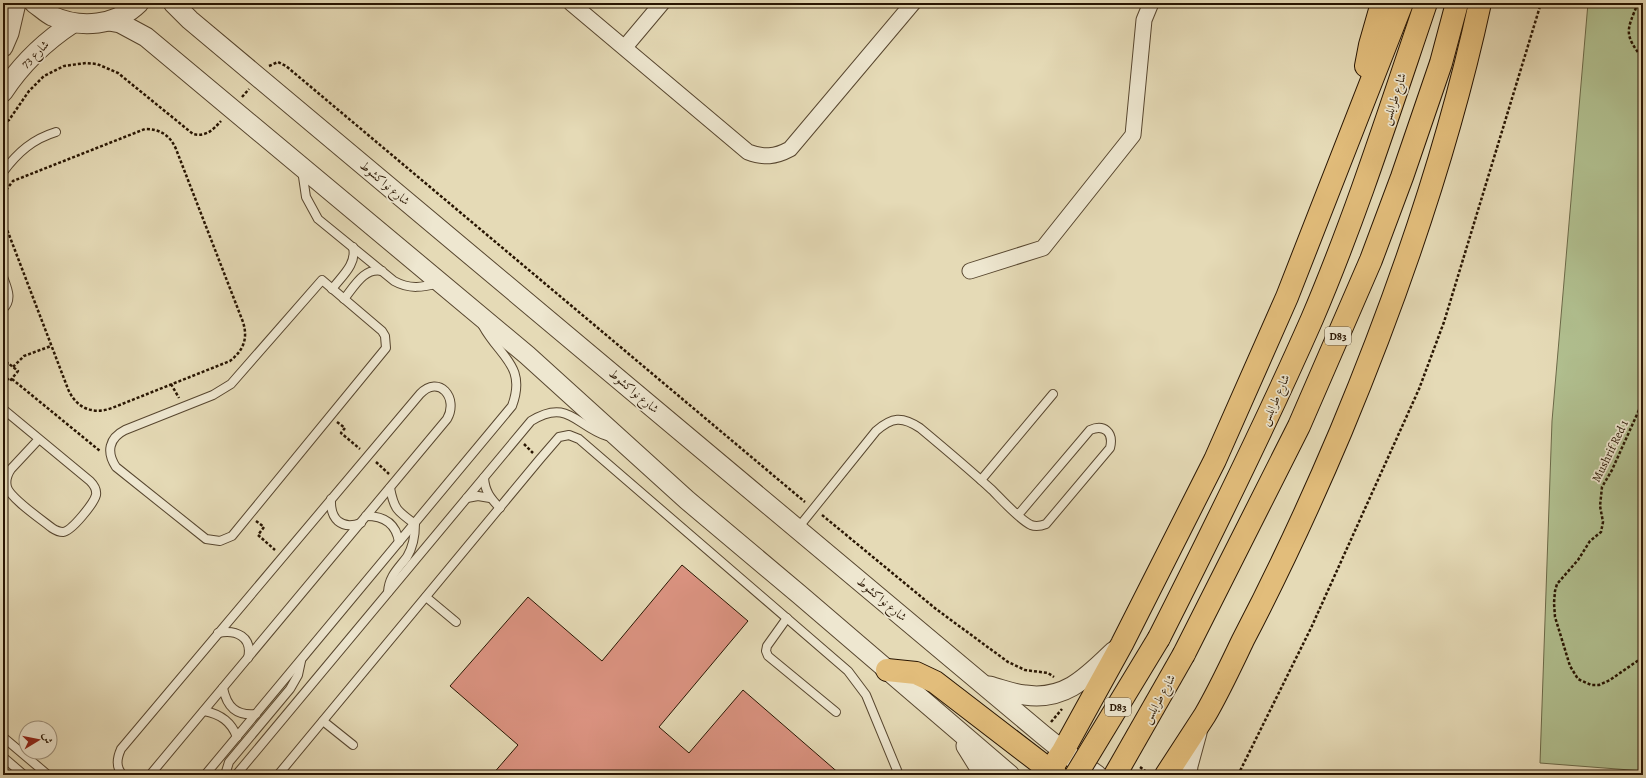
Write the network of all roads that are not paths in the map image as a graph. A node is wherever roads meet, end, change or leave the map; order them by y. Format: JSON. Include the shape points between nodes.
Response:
{"nodes":[{"id":1,"x":16,"y":3,"type":"edge"},
{"id":2,"x":34,"y":3,"type":"edge"},
{"id":3,"x":139,"y":3,"type":"edge"},
{"id":4,"x":173,"y":3,"type":"edge"},
{"id":5,"x":571,"y":3,"type":"edge"},
{"id":6,"x":662,"y":3,"type":"edge"},
{"id":7,"x":913,"y":3,"type":"edge"},
{"id":8,"x":1151,"y":3,"type":"edge"},
{"id":9,"x":1382,"y":3,"type":"edge"},
{"id":10,"x":1402,"y":3,"type":"edge"},
{"id":11,"x":1426,"y":3,"type":"edge"},
{"id":12,"x":1457,"y":3,"type":"edge"},
{"id":13,"x":1480,"y":3,"type":"edge"},
{"id":14,"x":109,"y":21,"type":"junction"},
{"id":15,"x":73,"y":23,"type":"junction"},
{"id":16,"x":3,"y":47,"type":"edge"},
{"id":17,"x":625,"y":47,"type":"junction"},
{"id":18,"x":3,"y":92,"type":"edge"},
{"id":19,"x":1366,"y":96,"type":"junction"},
{"id":20,"x":56,"y":132,"type":"dead end"},
{"id":21,"x":302,"y":167,"type":"junction"},
{"id":22,"x":3,"y":172,"type":"edge"},
{"id":23,"x":354,"y":247,"type":"junction"},
{"id":24,"x":382,"y":271,"type":"junction"},
{"id":25,"x":970,"y":271,"type":"dead end"},
{"id":26,"x":3,"y":277,"type":"edge"},
{"id":27,"x":441,"y":283,"type":"junction"},
{"id":28,"x":332,"y":289,"type":"junction"},
{"id":29,"x":344,"y":298,"type":"junction"},
{"id":30,"x":3,"y":309,"type":"edge"},
{"id":31,"x":478,"y":314,"type":"junction"},
{"id":32,"x":1053,"y":394,"type":"dead end"},
{"id":33,"x":3,"y":409,"type":"edge"},
{"id":34,"x":39,"y":439,"type":"junction"},
{"id":35,"x":620,"y":439,"type":"junction"},
{"id":36,"x":484,"y":478,"type":"junction"},
{"id":37,"x":981,"y":480,"type":"junction"},
{"id":38,"x":390,"y":488,"type":"junction"},
{"id":39,"x":467,"y":498,"type":"junction"},
{"id":40,"x":490,"y":498,"type":"junction"},
{"id":41,"x":331,"y":499,"type":"junction"},
{"id":42,"x":500,"y":508,"type":"junction"},
{"id":43,"x":1018,"y":514,"type":"junction"},
{"id":44,"x":366,"y":516,"type":"junction"},
{"id":45,"x":360,"y":523,"type":"junction"},
{"id":46,"x":415,"y":524,"type":"junction"},
{"id":47,"x":798,"y":528,"type":"junction"},
{"id":48,"x":400,"y":542,"type":"junction"},
{"id":49,"x":388,"y":592,"type":"junction"},
{"id":50,"x":426,"y":596,"type":"junction"},
{"id":51,"x":787,"y":618,"type":"junction"},
{"id":52,"x":456,"y":622,"type":"dead end"},
{"id":53,"x":218,"y":633,"type":"junction"},
{"id":54,"x":1122,"y":644,"type":"junction"},
{"id":55,"x":248,"y":658,"type":"junction"},
{"id":56,"x":301,"y":660,"type":"junction"},
{"id":57,"x":887,"y":670,"type":"junction"},
{"id":58,"x":982,"y":684,"type":"junction"},
{"id":59,"x":224,"y":688,"type":"junction"},
{"id":60,"x":204,"y":711,"type":"junction"},
{"id":61,"x":836,"y":712,"type":"dead end"},
{"id":62,"x":256,"y":714,"type":"junction"},
{"id":63,"x":1205,"y":714,"type":"junction"},
{"id":64,"x":323,"y":721,"type":"junction"},
{"id":65,"x":955,"y":728,"type":"junction"},
{"id":66,"x":3,"y":737,"type":"edge"},
{"id":67,"x":237,"y":737,"type":"junction"},
{"id":68,"x":354,"y":745,"type":"dead end"},
{"id":69,"x":1063,"y":751,"type":"junction"},
{"id":70,"x":3,"y":757,"type":"edge"},
{"id":71,"x":1051,"y":774,"type":"edge"},
{"id":72,"x":24,"y":775,"type":"edge"},
{"id":73,"x":48,"y":775,"type":"edge"},
{"id":74,"x":123,"y":775,"type":"edge"},
{"id":75,"x":150,"y":775,"type":"edge"},
{"id":76,"x":206,"y":775,"type":"edge"},
{"id":77,"x":225,"y":775,"type":"edge"},
{"id":78,"x":236,"y":775,"type":"edge"},
{"id":79,"x":278,"y":775,"type":"edge"},
{"id":80,"x":899,"y":775,"type":"edge"},
{"id":81,"x":984,"y":775,"type":"edge"},
{"id":82,"x":1010,"y":775,"type":"edge"},
{"id":83,"x":1076,"y":775,"type":"edge"},
{"id":84,"x":1097,"y":775,"type":"edge"},
{"id":85,"x":1115,"y":775,"type":"edge"},
{"id":86,"x":1166,"y":775,"type":"edge"},
{"id":87,"x":1189,"y":775,"type":"edge"}],
"edges":[{"from":1,"to":16,"type":"street"},
{"from":2,"to":15,"type":"street","via":[[51,15]]},
{"from":3,"to":14,"type":"street","via":[[125,14]]},
{"from":4,"to":47,"type":"street","name":"شارع نواكشوط","via":[[190,20]]},
{"from":5,"to":17,"type":"street"},
{"from":6,"to":17,"type":"street"},
{"from":7,"to":17,"type":"street","via":[[790,149],[769,157],[748,152]]},
{"from":8,"to":25,"type":"street","via":[[1144,20],[1133,135],[1043,248]]},
{"from":9,"to":19,"type":"highway","via":[[1367,58]]},
{"from":10,"to":19,"type":"highway"},
{"from":11,"to":83,"type":"highway","name":"شارع طرابلس","number":"D83","bridge":true,"via":[[1364,190],[1312,318],[1253,449],[1159,638]]},
{"from":12,"to":85,"type":"highway","name":"شارع طرابلس","number":"D83","bridge":true,"via":[[1441,63],[1371,260],[1299,426],[1184,654]]},
{"from":13,"to":63,"type":"highway","via":[[1445,142],[1407,262],[1373,355],[1314,495],[1274,580]]},
{"from":14,"to":15,"type":"street","via":[[92,24]]},
{"from":14,"to":21,"type":"street","via":[[120,23],[146,37]]},
{"from":15,"to":18,"type":"street","name":"شارع 73","via":[[33,53]]},
{"from":19,"to":54,"type":"highway","via":[[1287,298],[1215,460]]},
{"from":20,"to":22,"type":"lane","via":[[26,146]]},
{"from":21,"to":23,"type":"lane","via":[[306,197],[313,212],[318,219]]},
{"from":21,"to":27,"type":"street"},
{"from":23,"to":24,"type":"lane"},
{"from":23,"to":28,"type":"lane","via":[[352,264]]},
{"from":24,"to":27,"type":"lane","via":[[394,281],[408,287]]},
{"from":24,"to":29,"type":"lane","via":[[371,271],[364,275]]},
{"from":26,"to":30,"type":"lane","via":[[9,296]]},
{"from":27,"to":31,"type":"street"},
{"from":28,"to":29,"type":"lane"},
{"from":28,"to":29,"type":"lane","via":[[322,280],[231,384],[213,395],[118,433],[110,446],[112,461],[116,467],[206,539],[220,541],[232,536],[386,348],[382,331]]},
{"from":31,"to":35,"type":"street"},
{"from":31,"to":46,"type":"lane","via":[[488,335],[515,371],[516,395],[505,415]]},
{"from":32,"to":37,"type":"lane"},
{"from":33,"to":34,"type":"lane"},
{"from":34,"to":34,"type":"lane","via":[[11,469],[7,486],[13,496],[52,528],[63,532],[69,530],[84,514],[96,496],[96,490],[90,481]]},
{"from":35,"to":36,"type":"lane","via":[[602,434],[576,417],[564,413],[541,415],[531,421]]},
{"from":35,"to":57,"type":"street","via":[[686,500]]},
{"from":36,"to":39,"type":"lane"},
{"from":36,"to":40,"type":"lane"},
{"from":37,"to":43,"type":"lane"},
{"from":37,"to":47,"type":"lane","via":[[909,420],[897,419],[885,423],[876,431]]},
{"from":38,"to":41,"type":"lane","via":[[450,414],[451,400],[443,389],[437,386],[424,389]]},
{"from":38,"to":44,"type":"lane"},
{"from":38,"to":46,"type":"lane","via":[[396,509]]},
{"from":39,"to":40,"type":"lane"},
{"from":39,"to":49,"type":"lane"},
{"from":40,"to":42,"type":"lane"},
{"from":41,"to":45,"type":"lane","via":[[332,511],[338,521],[353,526]]},
{"from":41,"to":53,"type":"lane"},
{"from":42,"to":50,"type":"lane"},
{"from":42,"to":51,"type":"lane","via":[[559,438],[564,435],[574,436]]},
{"from":43,"to":43,"type":"lane","via":[[1032,525],[1046,524],[1110,448],[1112,440],[1109,433],[1104,428],[1096,427],[1090,430]]},
{"from":44,"to":45,"type":"lane"},
{"from":44,"to":48,"type":"lane","via":[[382,518],[389,522],[398,534]]},
{"from":45,"to":55,"type":"lane"},
{"from":46,"to":48,"type":"lane"},
{"from":46,"to":49,"type":"lane","via":[[411,550],[393,574]]},
{"from":47,"to":58,"type":"street","name":"شارع نواكشوط"},
{"from":48,"to":56,"type":"lane"},
{"from":49,"to":78,"type":"lane"},
{"from":50,"to":52,"type":"lane"},
{"from":50,"to":64,"type":"lane"},
{"from":51,"to":61,"type":"lane","via":[[767,646],[768,656]]},
{"from":51,"to":80,"type":"lane","via":[[858,682],[873,709]]},
{"from":53,"to":55,"type":"lane","via":[[231,632],[242,636],[250,651]]},
{"from":53,"to":74,"type":"lane","via":[[121,749],[117,765]]},
{"from":54,"to":58,"type":"street","via":[[1082,681],[1061,692],[1024,695]]},
{"from":54,"to":69,"type":"highway"},
{"from":55,"to":59,"type":"lane"},
{"from":56,"to":62,"type":"lane"},
{"from":56,"to":77,"type":"lane","via":[[295,683],[229,762]]},
{"from":57,"to":65,"type":"street"},
{"from":57,"to":71,"type":"highway","via":[[916,673],[936,682]]},
{"from":58,"to":69,"type":"street","name":"شارع نواكشوط"},
{"from":59,"to":60,"type":"lane"},
{"from":59,"to":62,"type":"lane","via":[[228,704],[234,709],[248,715]]},
{"from":60,"to":67,"type":"lane","via":[[225,719]]},
{"from":60,"to":75,"type":"lane"},
{"from":62,"to":67,"type":"lane"},
{"from":63,"to":86,"type":"highway"},
{"from":63,"to":87,"type":"street"},
{"from":64,"to":68,"type":"lane"},
{"from":64,"to":79,"type":"lane"},
{"from":65,"to":81,"type":"street"},
{"from":65,"to":82,"type":"street"},
{"from":66,"to":73,"type":"lane"},
{"from":67,"to":76,"type":"lane"},
{"from":69,"to":71,"type":"highway"},
{"from":69,"to":84,"type":"street","name":"شارع نواكشوط"},
{"from":70,"to":72,"type":"lane"}]}
